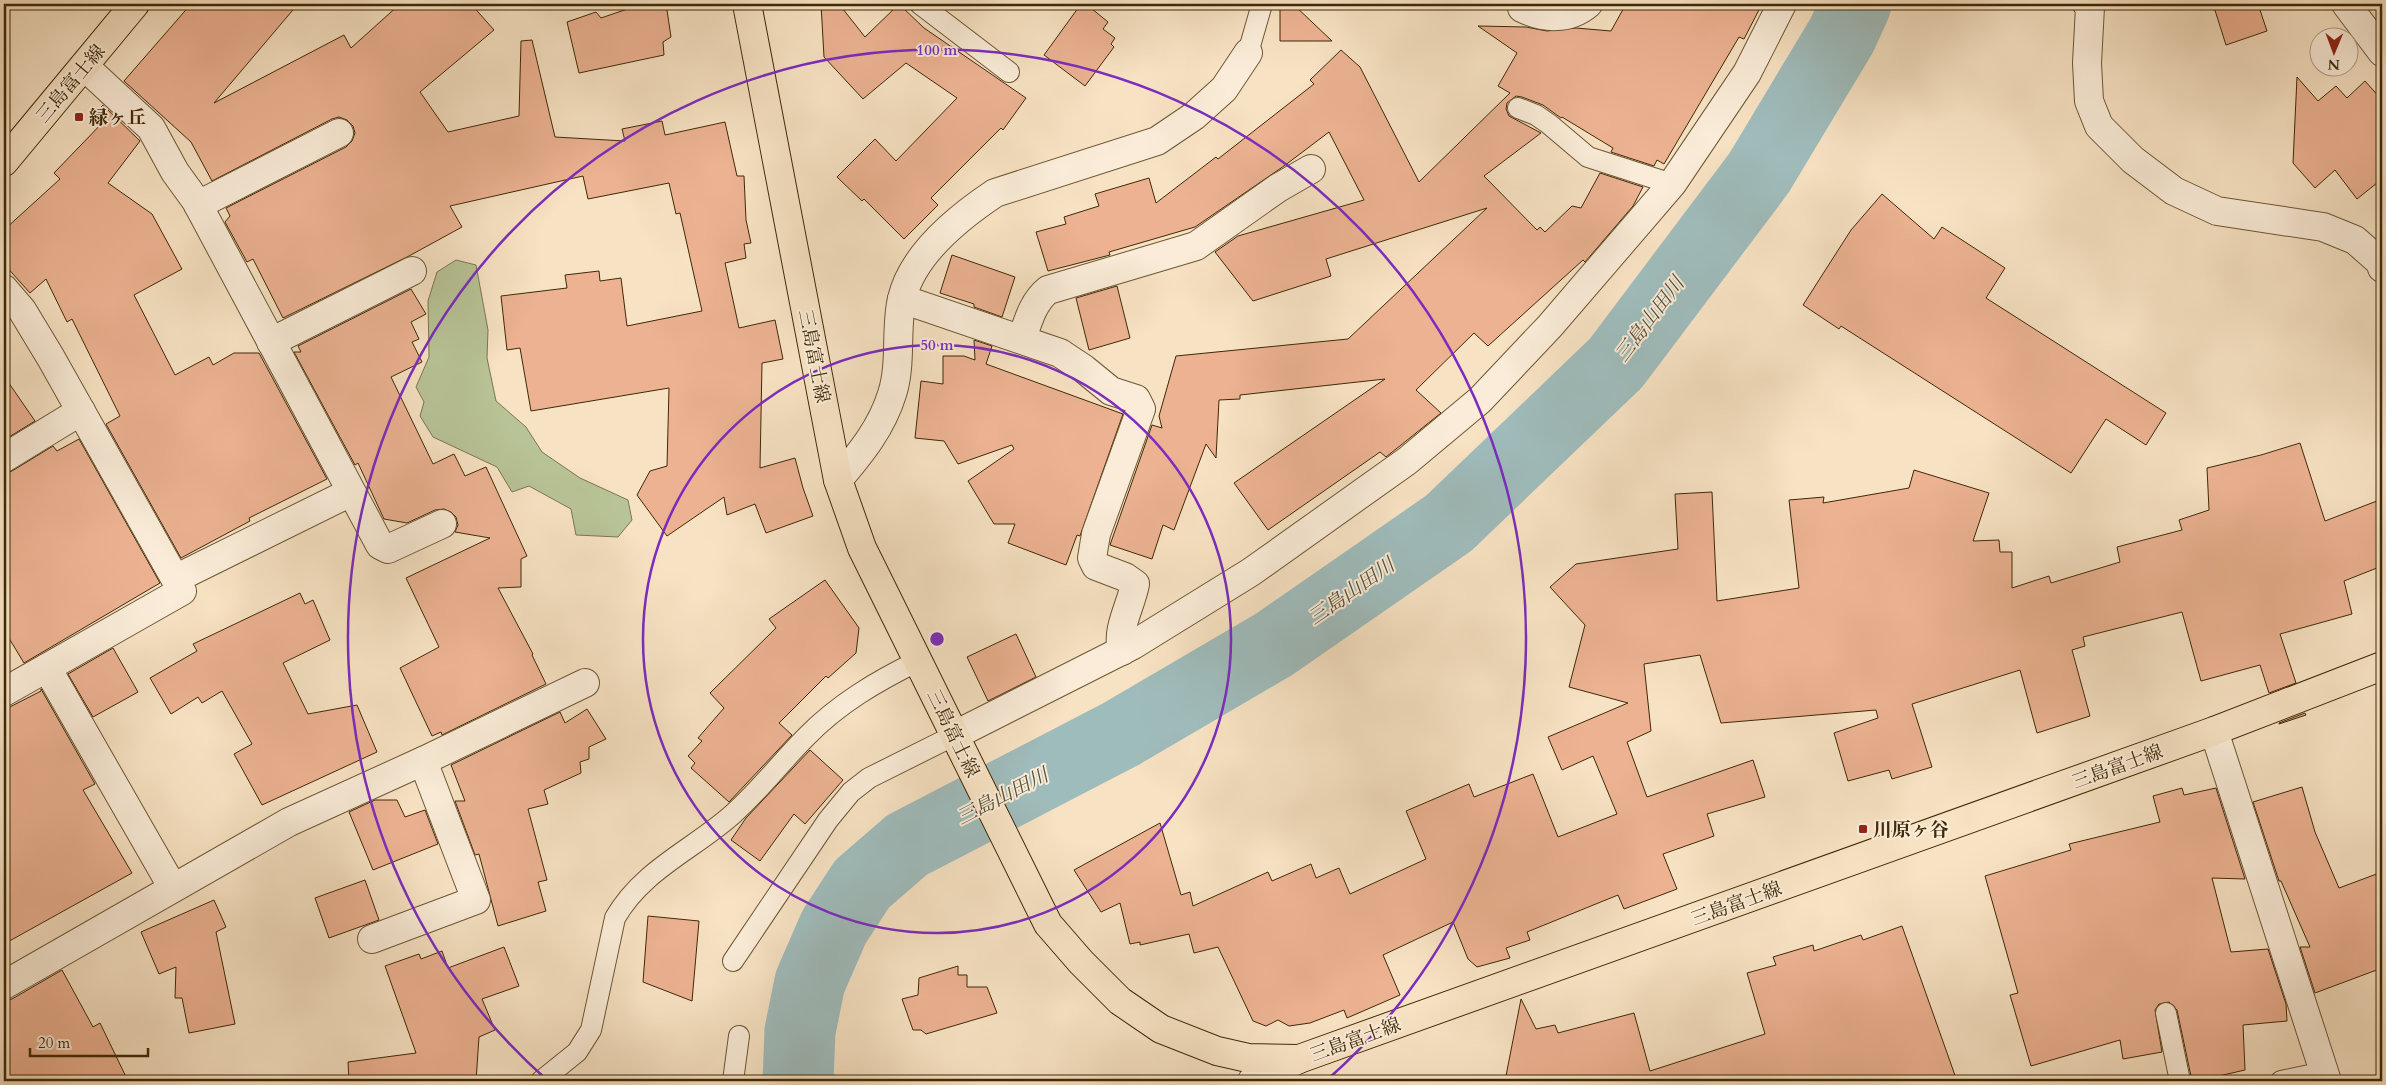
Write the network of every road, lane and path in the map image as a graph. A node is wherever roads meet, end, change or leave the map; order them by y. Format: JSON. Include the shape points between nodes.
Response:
{"nodes":[{"id":1,"x":135,"y":4,"type":"edge"},
{"id":2,"x":747,"y":4,"type":"edge"},
{"id":3,"x":920,"y":4,"type":"edge"},
{"id":4,"x":1262,"y":4,"type":"edge"},
{"id":5,"x":1588,"y":4,"type":"edge"},
{"id":6,"x":1782,"y":4,"type":"edge"},
{"id":7,"x":2087,"y":4,"type":"edge"},
{"id":8,"x":2346,"y":4,"type":"edge"},
{"id":9,"x":1518,"y":6,"type":"edge"},
{"id":10,"x":2382,"y":52,"type":"edge"},
{"id":11,"x":1248,"y":53,"type":"joint"},
{"id":12,"x":84,"y":66,"type":"junction"},
{"id":13,"x":1009,"y":72,"type":"dead end"},
{"id":14,"x":1518,"y":108,"type":"dead end"},
{"id":15,"x":339,"y":133,"type":"dead end"},
{"id":16,"x":4,"y":162,"type":"edge"},
{"id":17,"x":1311,"y":169,"type":"dead end"},
{"id":18,"x":1672,"y":184,"type":"junction"},
{"id":19,"x":198,"y":206,"type":"junction"},
{"id":20,"x":2382,"y":268,"type":"edge"},
{"id":21,"x":412,"y":271,"type":"dead end"},
{"id":22,"x":4,"y":289,"type":"edge"},
{"id":23,"x":902,"y":299,"type":"junction"},
{"id":24,"x":1022,"y":339,"type":"junction"},
{"id":25,"x":271,"y":342,"type":"junction"},
{"id":26,"x":81,"y":410,"type":"junction"},
{"id":27,"x":4,"y":458,"type":"edge"},
{"id":28,"x":838,"y":480,"type":"junction"},
{"id":29,"x":351,"y":492,"type":"junction"},
{"id":30,"x":442,"y":524,"type":"dead end"},
{"id":31,"x":177,"y":578,"type":"junction"},
{"id":32,"x":1122,"y":651,"type":"junction"},
{"id":33,"x":918,"y":661,"type":"junction"},
{"id":34,"x":2382,"y":666,"type":"edge"},
{"id":35,"x":47,"y":668,"type":"junction"},
{"id":36,"x":585,"y":683,"type":"dead end"},
{"id":37,"x":4,"y":692,"type":"edge"},
{"id":38,"x":2214,"y":731,"type":"junction"},
{"id":39,"x":959,"y":742,"type":"junction"},
{"id":40,"x":423,"y":761,"type":"junction"},
{"id":41,"x":172,"y":888,"type":"junction"},
{"id":42,"x":372,"y":939,"type":"dead end"},
{"id":43,"x":733,"y":961,"type":"dead end"},
{"id":44,"x":4,"y":985,"type":"edge"},
{"id":45,"x":2166,"y":1013,"type":"dead end"},
{"id":46,"x":739,"y":1036,"type":"dead end"},
{"id":47,"x":1299,"y":1059,"type":"junction"},
{"id":48,"x":2326,"y":1077,"type":"edge"},
{"id":49,"x":1267,"y":1078,"type":"edge"},
{"id":50,"x":541,"y":1081,"type":"edge"},
{"id":51,"x":733,"y":1081,"type":"edge"},
{"id":52,"x":2180,"y":1081,"type":"edge"},
{"id":53,"x":2281,"y":1081,"type":"edge"}],
"edges":[{"from":1,"to":12,"type":"main road","name":"三島富士線"},
{"from":2,"to":28,"type":"main road","name":"三島富士線"},
{"from":3,"to":13,"type":"lane"},
{"from":4,"to":11,"type":"lane"},
{"from":5,"to":9,"type":"street","via":[[1579,11],[1562,16],[1537,15]]},
{"from":6,"to":18,"type":"street","via":[[1747,73]]},
{"from":7,"to":20,"type":"street","via":[[2090,7],[2089,101],[2099,126],[2134,160],[2174,191],[2217,211],[2323,227],[2355,240],[2380,262]]},
{"from":8,"to":10,"type":"street"},
{"from":11,"to":23,"type":"street","via":[[1224,89],[1194,116],[1157,141],[995,193],[975,206],[918,262]]},
{"from":12,"to":16,"type":"main road","name":"三島富士線"},
{"from":12,"to":19,"type":"street","via":[[152,128],[175,172]]},
{"from":14,"to":18,"type":"lane","via":[[1549,124],[1588,157]]},
{"from":15,"to":19,"type":"street"},
{"from":17,"to":24,"type":"street","via":[[1278,188],[1196,246],[1048,290],[1034,306]]},
{"from":18,"to":32,"type":"street","via":[[1550,326],[1465,412],[1407,461],[1251,572]]},
{"from":19,"to":25,"type":"street"},
{"from":21,"to":25,"type":"street"},
{"from":22,"to":26,"type":"street","via":[[22,310]]},
{"from":23,"to":24,"type":"street"},
{"from":23,"to":28,"type":"street","via":[[892,393],[870,442]]},
{"from":24,"to":32,"type":"street","via":[[1060,353],[1110,391],[1136,399],[1141,409],[1096,534],[1092,558],[1096,566],[1134,584],[1120,635]]},
{"from":25,"to":29,"type":"street"},
{"from":26,"to":27,"type":"street"},
{"from":26,"to":31,"type":"street"},
{"from":28,"to":33,"type":"main road","name":"三島富士線","via":[[862,548]]},
{"from":29,"to":30,"type":"street","via":[[380,545],[388,548]]},
{"from":29,"to":31,"type":"street"},
{"from":31,"to":35,"type":"street","via":[[182,591]]},
{"from":32,"to":39,"type":"street"},
{"from":33,"to":39,"type":"main road","name":"三島富士線"},
{"from":33,"to":50,"type":"lane","via":[[885,677],[840,707],[806,736],[734,813],[650,876],[622,907],[613,928],[591,1030],[577,1052]]},
{"from":34,"to":38,"type":"main road","name":"三島富士線"},
{"from":35,"to":37,"type":"street"},
{"from":35,"to":41,"type":"street"},
{"from":36,"to":40,"type":"street"},
{"from":38,"to":47,"type":"main road","name":"三島富士線"},
{"from":38,"to":48,"type":"street"},
{"from":39,"to":43,"type":"lane","via":[[869,778],[851,792],[828,820]]},
{"from":39,"to":47,"type":"main road","name":"三島富士線","via":[[1048,924],[1120,1001],[1161,1029],[1216,1051],[1248,1058]]},
{"from":40,"to":41,"type":"street","via":[[289,822]]},
{"from":40,"to":42,"type":"street","via":[[476,900]]},
{"from":41,"to":44,"type":"street"},
{"from":45,"to":52,"type":"lane"},
{"from":46,"to":51,"type":"lane"},
{"from":47,"to":49,"type":"street"},
{"from":48,"to":53,"type":"lane"}]}
